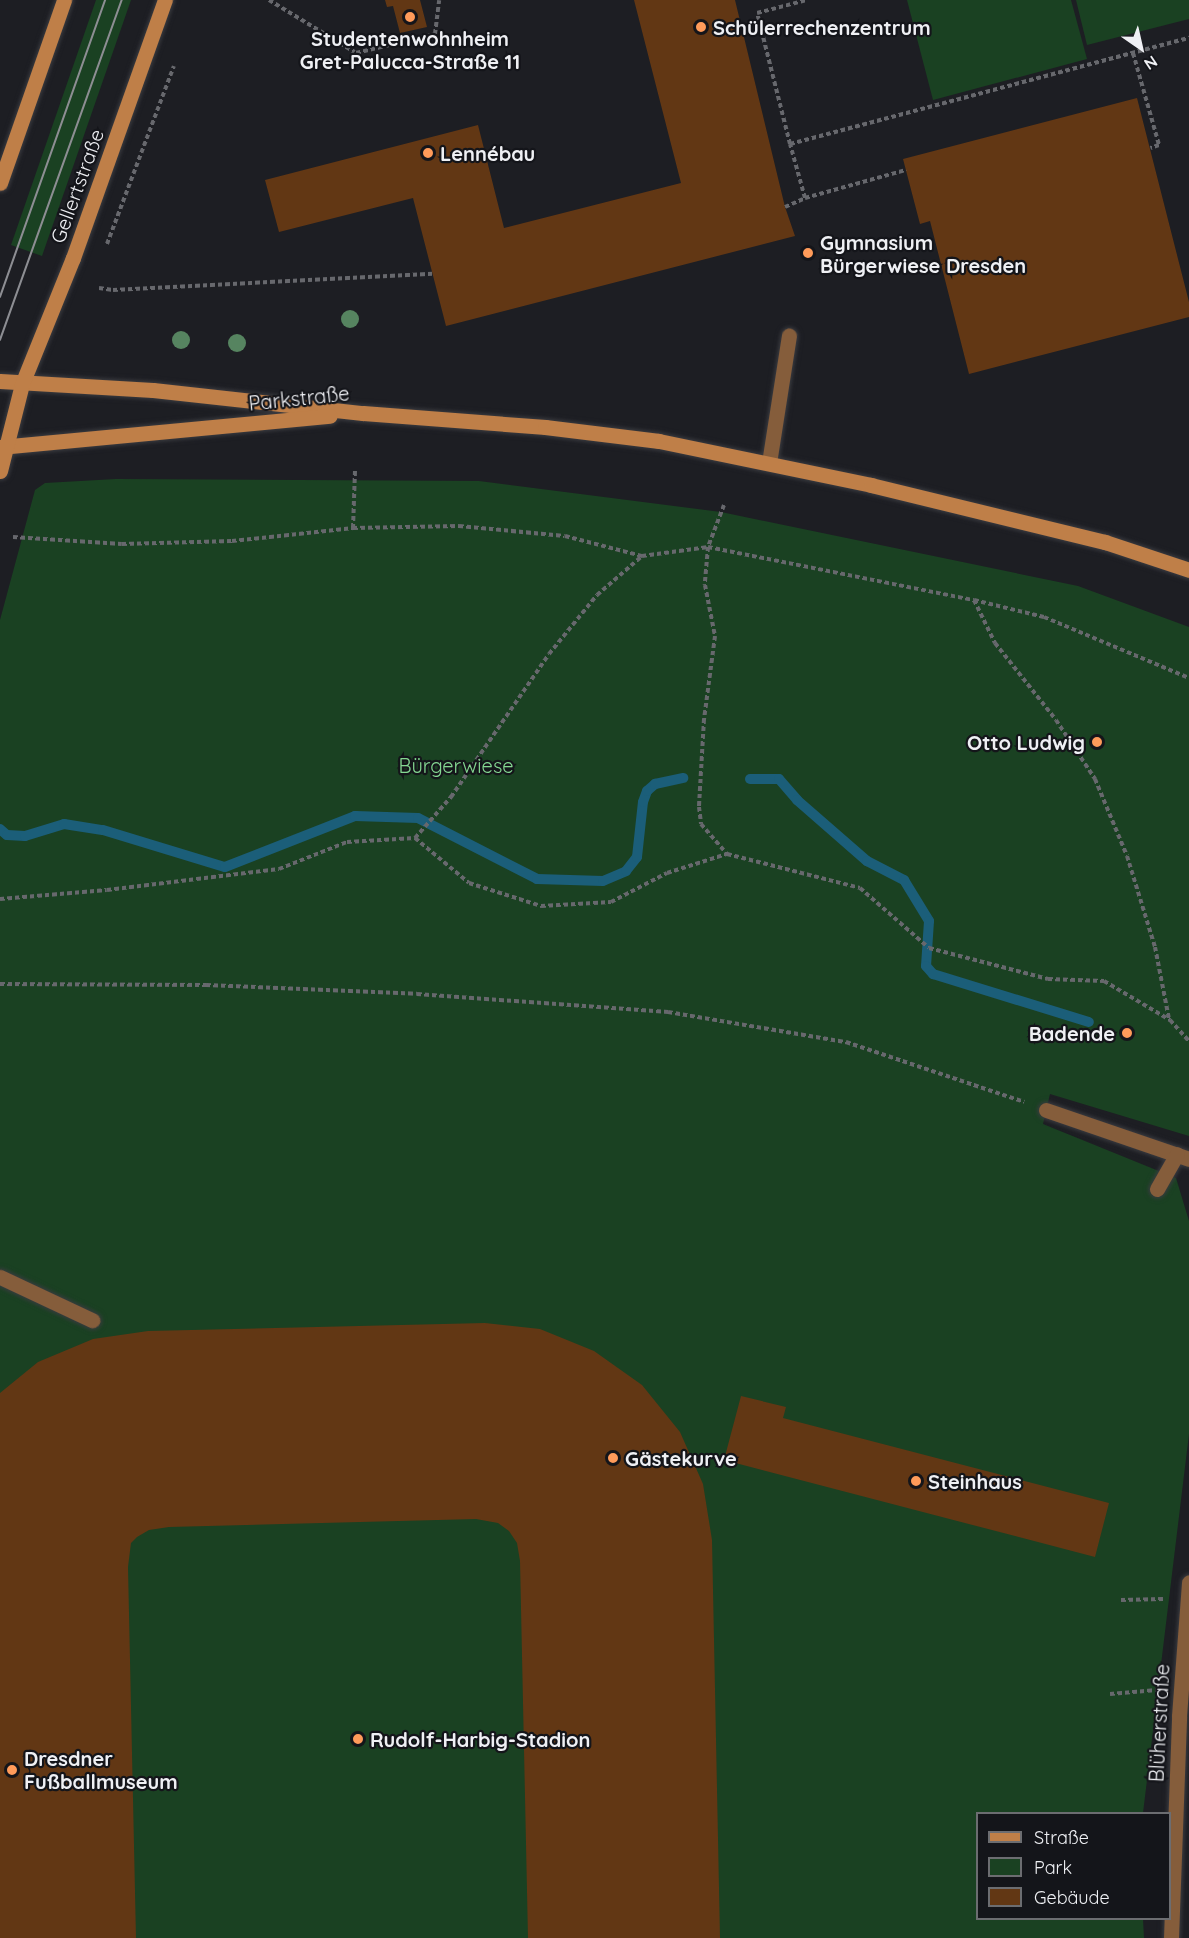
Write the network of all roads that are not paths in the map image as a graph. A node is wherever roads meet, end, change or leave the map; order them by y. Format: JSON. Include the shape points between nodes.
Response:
{"nodes":[{"id":1,"x":64,"y":0,"type":"edge"},
{"id":2,"x":165,"y":0,"type":"edge"},
{"id":3,"x":0,"y":183,"type":"edge"},
{"id":4,"x":789,"y":336,"type":"dead end"},
{"id":5,"x":0,"y":381,"type":"edge"},
{"id":6,"x":22,"y":384,"type":"junction"},
{"id":7,"x":363,"y":413,"type":"junction"},
{"id":8,"x":3,"y":447,"type":"edge"},
{"id":9,"x":769,"y":463,"type":"junction"},
{"id":10,"x":0,"y":471,"type":"edge"},
{"id":11,"x":1189,"y":570,"type":"edge"},
{"id":12,"x":1046,"y":1110,"type":"road end"},
{"id":13,"x":1183,"y":1156,"type":"edge"},
{"id":14,"x":1157,"y":1189,"type":"dead end"},
{"id":15,"x":0,"y":1276,"type":"edge"},
{"id":16,"x":92,"y":1320,"type":"dead end"},
{"id":17,"x":1189,"y":1582,"type":"edge"},
{"id":18,"x":1188,"y":1599,"type":"edge"},
{"id":19,"x":1184,"y":1716,"type":"edge"},
{"id":20,"x":1171,"y":1938,"type":"edge"}],
"edges":[{"from":1,"to":3,"type":"main road"},
{"from":2,"to":6,"type":"main road","name":"Gellertstraße","via":[[73,258]]},
{"from":4,"to":9,"type":"street"},
{"from":5,"to":6,"type":"main road","name":"Parkstraße"},
{"from":6,"to":7,"type":"main road","name":"Parkstraße","via":[[153,390]]},
{"from":6,"to":8,"type":"main road","name":"Gellertstraße"},
{"from":7,"to":8,"type":"main road","name":"Parkstraße"},
{"from":7,"to":9,"type":"main road","via":[[545,426],[659,441]]},
{"from":8,"to":10,"type":"main road","name":"Gellertstraße"},
{"from":9,"to":11,"type":"main road","via":[[1105,542]]},
{"from":12,"to":13,"type":"street"},
{"from":13,"to":14,"type":"street"},
{"from":15,"to":16,"type":"street"},
{"from":17,"to":18,"type":"street","name":"Blüherstraße"},
{"from":18,"to":19,"type":"street","name":"Blüherstraße"},
{"from":19,"to":20,"type":"street","name":"Blüherstraße"}]}
